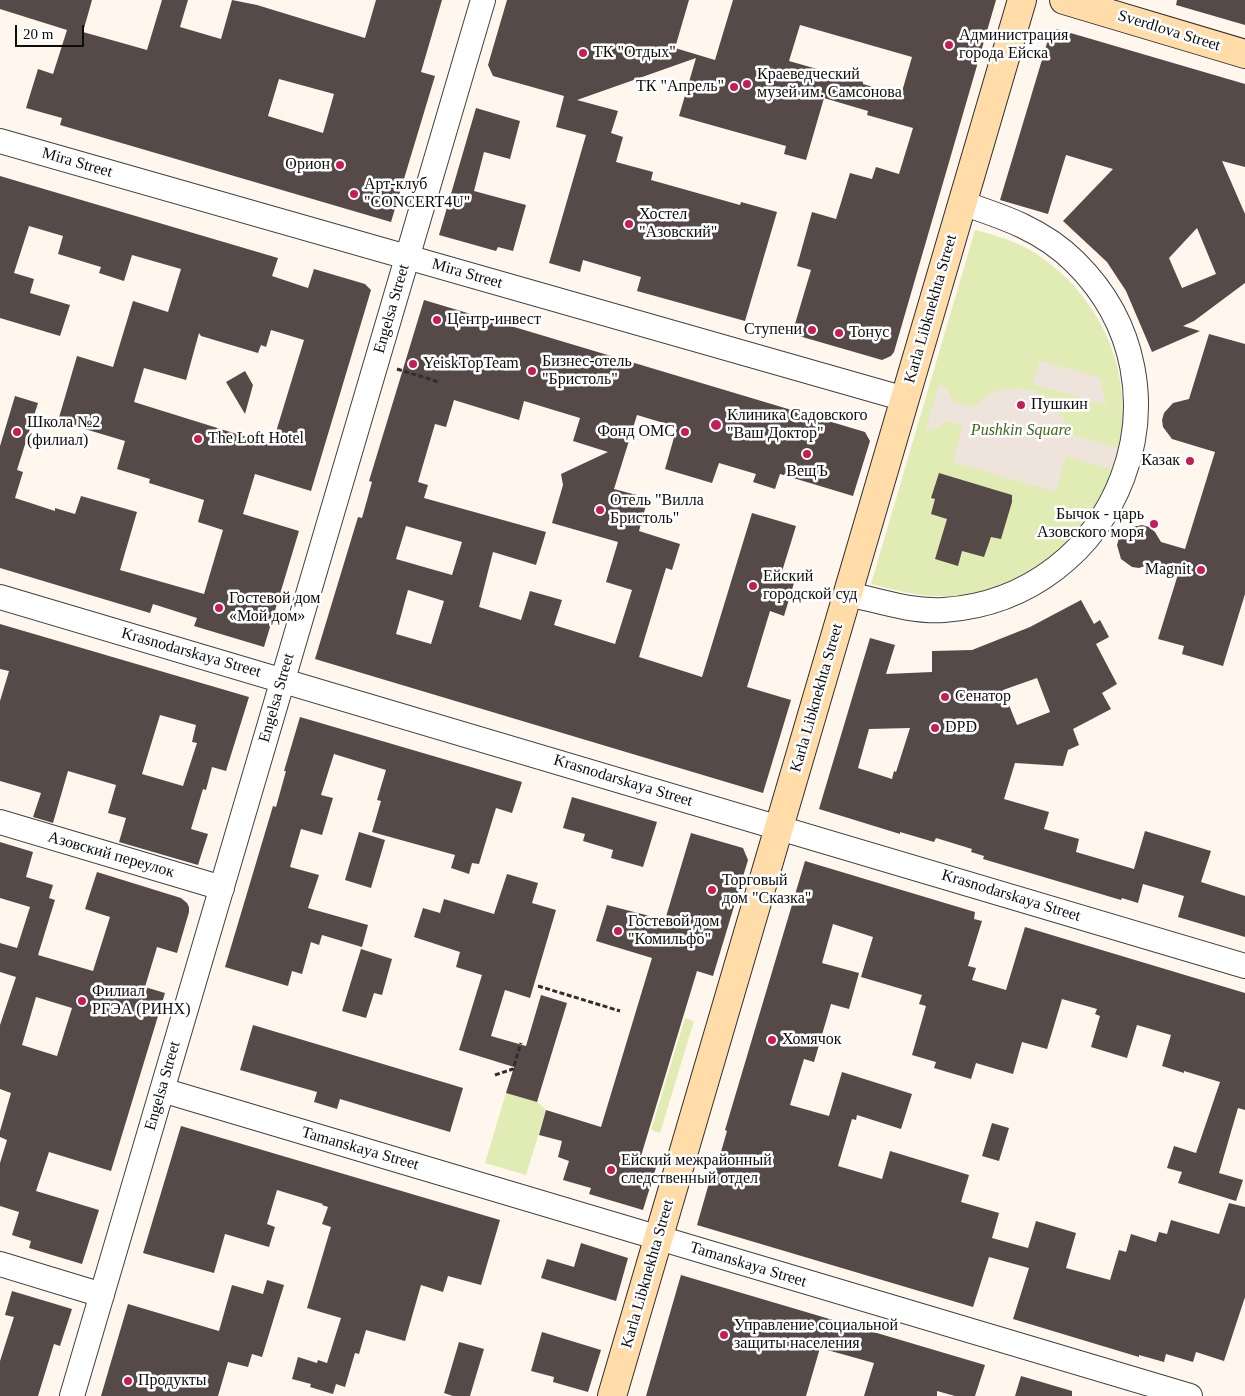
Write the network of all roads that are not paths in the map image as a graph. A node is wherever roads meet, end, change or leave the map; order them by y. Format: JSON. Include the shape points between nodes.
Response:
{"nodes":[{"id":1,"x":483,"y":0,"type":"edge"},
{"id":2,"x":1022,"y":0,"type":"edge"},
{"id":3,"x":1064,"y":0,"type":"edge"},
{"id":4,"x":1245,"y":54,"type":"edge"},
{"id":5,"x":0,"y":141,"type":"edge"},
{"id":6,"x":962,"y":203,"type":"junction"},
{"id":7,"x":407,"y":257,"type":"junction"},
{"id":8,"x":905,"y":399,"type":"junction"},
{"id":9,"x":848,"y":594,"type":"junction"},
{"id":10,"x":0,"y":597,"type":"edge"},
{"id":11,"x":283,"y":680,"type":"junction"},
{"id":12,"x":0,"y":822,"type":"edge"},
{"id":13,"x":779,"y":828,"type":"junction"},
{"id":14,"x":222,"y":888,"type":"junction"},
{"id":15,"x":1245,"y":966,"type":"edge"},
{"id":16,"x":162,"y":1090,"type":"junction"},
{"id":17,"x":658,"y":1238,"type":"junction"},
{"id":18,"x":0,"y":1264,"type":"edge"},
{"id":19,"x":102,"y":1295,"type":"junction"},
{"id":20,"x":72,"y":1396,"type":"edge"},
{"id":21,"x":612,"y":1396,"type":"edge"},
{"id":22,"x":1190,"y":1396,"type":"edge"}],
"edges":[{"from":1,"to":7,"type":"street","name":"Engelsa Street"},
{"from":2,"to":6,"type":"street","name":"Karla Libknekhta Street"},
{"from":3,"to":4,"type":"street","name":"Sverdlova Street"},
{"from":5,"to":7,"type":"street","name":"Mira Street"},
{"from":6,"to":8,"type":"street","name":"Karla Libknekhta Street"},
{"from":6,"to":9,"type":"street","via":[[1009,219],[1049,240],[1075,262],[1106,300],[1127,347],[1135,382],[1135,429],[1125,472],[1106,514],[1080,548],[1050,573],[1012,594],[972,606],[929,610],[911,609]]},
{"from":7,"to":8,"type":"street","name":"Mira Street"},
{"from":7,"to":11,"type":"street","name":"Engelsa Street"},
{"from":8,"to":9,"type":"street","name":"Karla Libknekhta Street"},
{"from":9,"to":13,"type":"street","name":"Karla Libknekhta Street"},
{"from":10,"to":11,"type":"street","name":"Krasnodarskaya Street"},
{"from":11,"to":13,"type":"street","name":"Krasnodarskaya Street"},
{"from":11,"to":14,"type":"street","name":"Engelsa Street"},
{"from":12,"to":14,"type":"street","name":"Азовский переулок"},
{"from":13,"to":15,"type":"street","name":"Krasnodarskaya Street"},
{"from":13,"to":17,"type":"street","name":"Karla Libknekhta Street"},
{"from":14,"to":16,"type":"street","name":"Engelsa Street"},
{"from":16,"to":17,"type":"street","name":"Tamanskaya Street"},
{"from":16,"to":19,"type":"street","name":"Engelsa Street"},
{"from":17,"to":21,"type":"street","name":"Karla Libknekhta Street"},
{"from":17,"to":22,"type":"street","name":"Tamanskaya Street"},
{"from":18,"to":19,"type":"street"},
{"from":19,"to":20,"type":"street","name":"Engelsa Street"}]}
